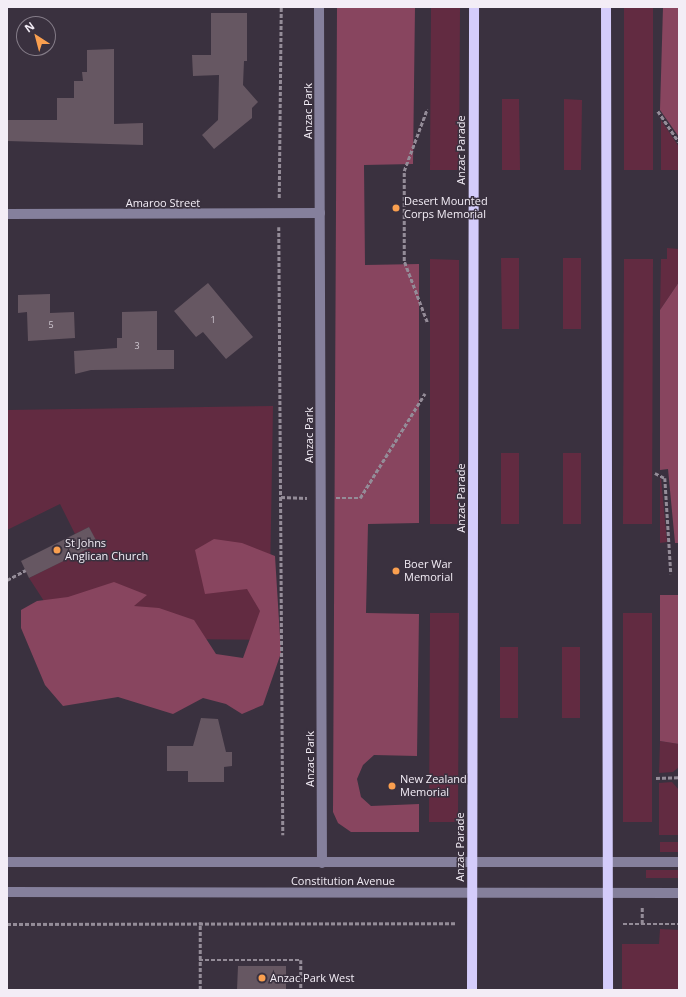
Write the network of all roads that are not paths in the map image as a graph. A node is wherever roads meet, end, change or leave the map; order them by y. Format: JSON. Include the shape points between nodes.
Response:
{"nodes":[{"id":1,"x":319,"y":7,"type":"edge"},
{"id":2,"x":474,"y":7,"type":"edge"},
{"id":3,"x":606,"y":7,"type":"edge"},
{"id":4,"x":320,"y":213,"type":"junction"},
{"id":5,"x":7,"y":214,"type":"edge"},
{"id":6,"x":7,"y":862,"type":"edge"},
{"id":7,"x":473,"y":862,"type":"junction"},
{"id":8,"x":608,"y":862,"type":"junction"},
{"id":9,"x":679,"y":862,"type":"edge"},
{"id":10,"x":322,"y":863,"type":"junction"},
{"id":11,"x":7,"y":892,"type":"edge"},
{"id":12,"x":609,"y":892,"type":"junction"},
{"id":13,"x":679,"y":893,"type":"edge"},
{"id":14,"x":472,"y":894,"type":"junction"},
{"id":15,"x":472,"y":990,"type":"edge"},
{"id":16,"x":608,"y":990,"type":"edge"}],
"edges":[{"from":1,"to":4,"type":"street","name":"Anzac Park"},
{"from":2,"to":7,"type":"main road","name":"Anzac Parade"},
{"from":3,"to":8,"type":"main road"},
{"from":4,"to":5,"type":"street","name":"Amaroo Street"},
{"from":4,"to":10,"type":"street","name":"Anzac Park"},
{"from":6,"to":10,"type":"street","name":"Constitution Avenue"},
{"from":7,"to":8,"type":"street","name":"Constitution Avenue"},
{"from":7,"to":10,"type":"street","name":"Constitution Avenue"},
{"from":7,"to":14,"type":"main road","name":"Anzac Parade"},
{"from":8,"to":9,"type":"street","name":"Constitution Avenue"},
{"from":8,"to":12,"type":"main road"},
{"from":11,"to":14,"type":"street","name":"Constitution Avenue"},
{"from":12,"to":13,"type":"street","name":"Constitution Avenue"},
{"from":12,"to":14,"type":"street","name":"Constitution Avenue"},
{"from":12,"to":16,"type":"main road"},
{"from":14,"to":15,"type":"main road","name":"Anzac Parade"}]}
